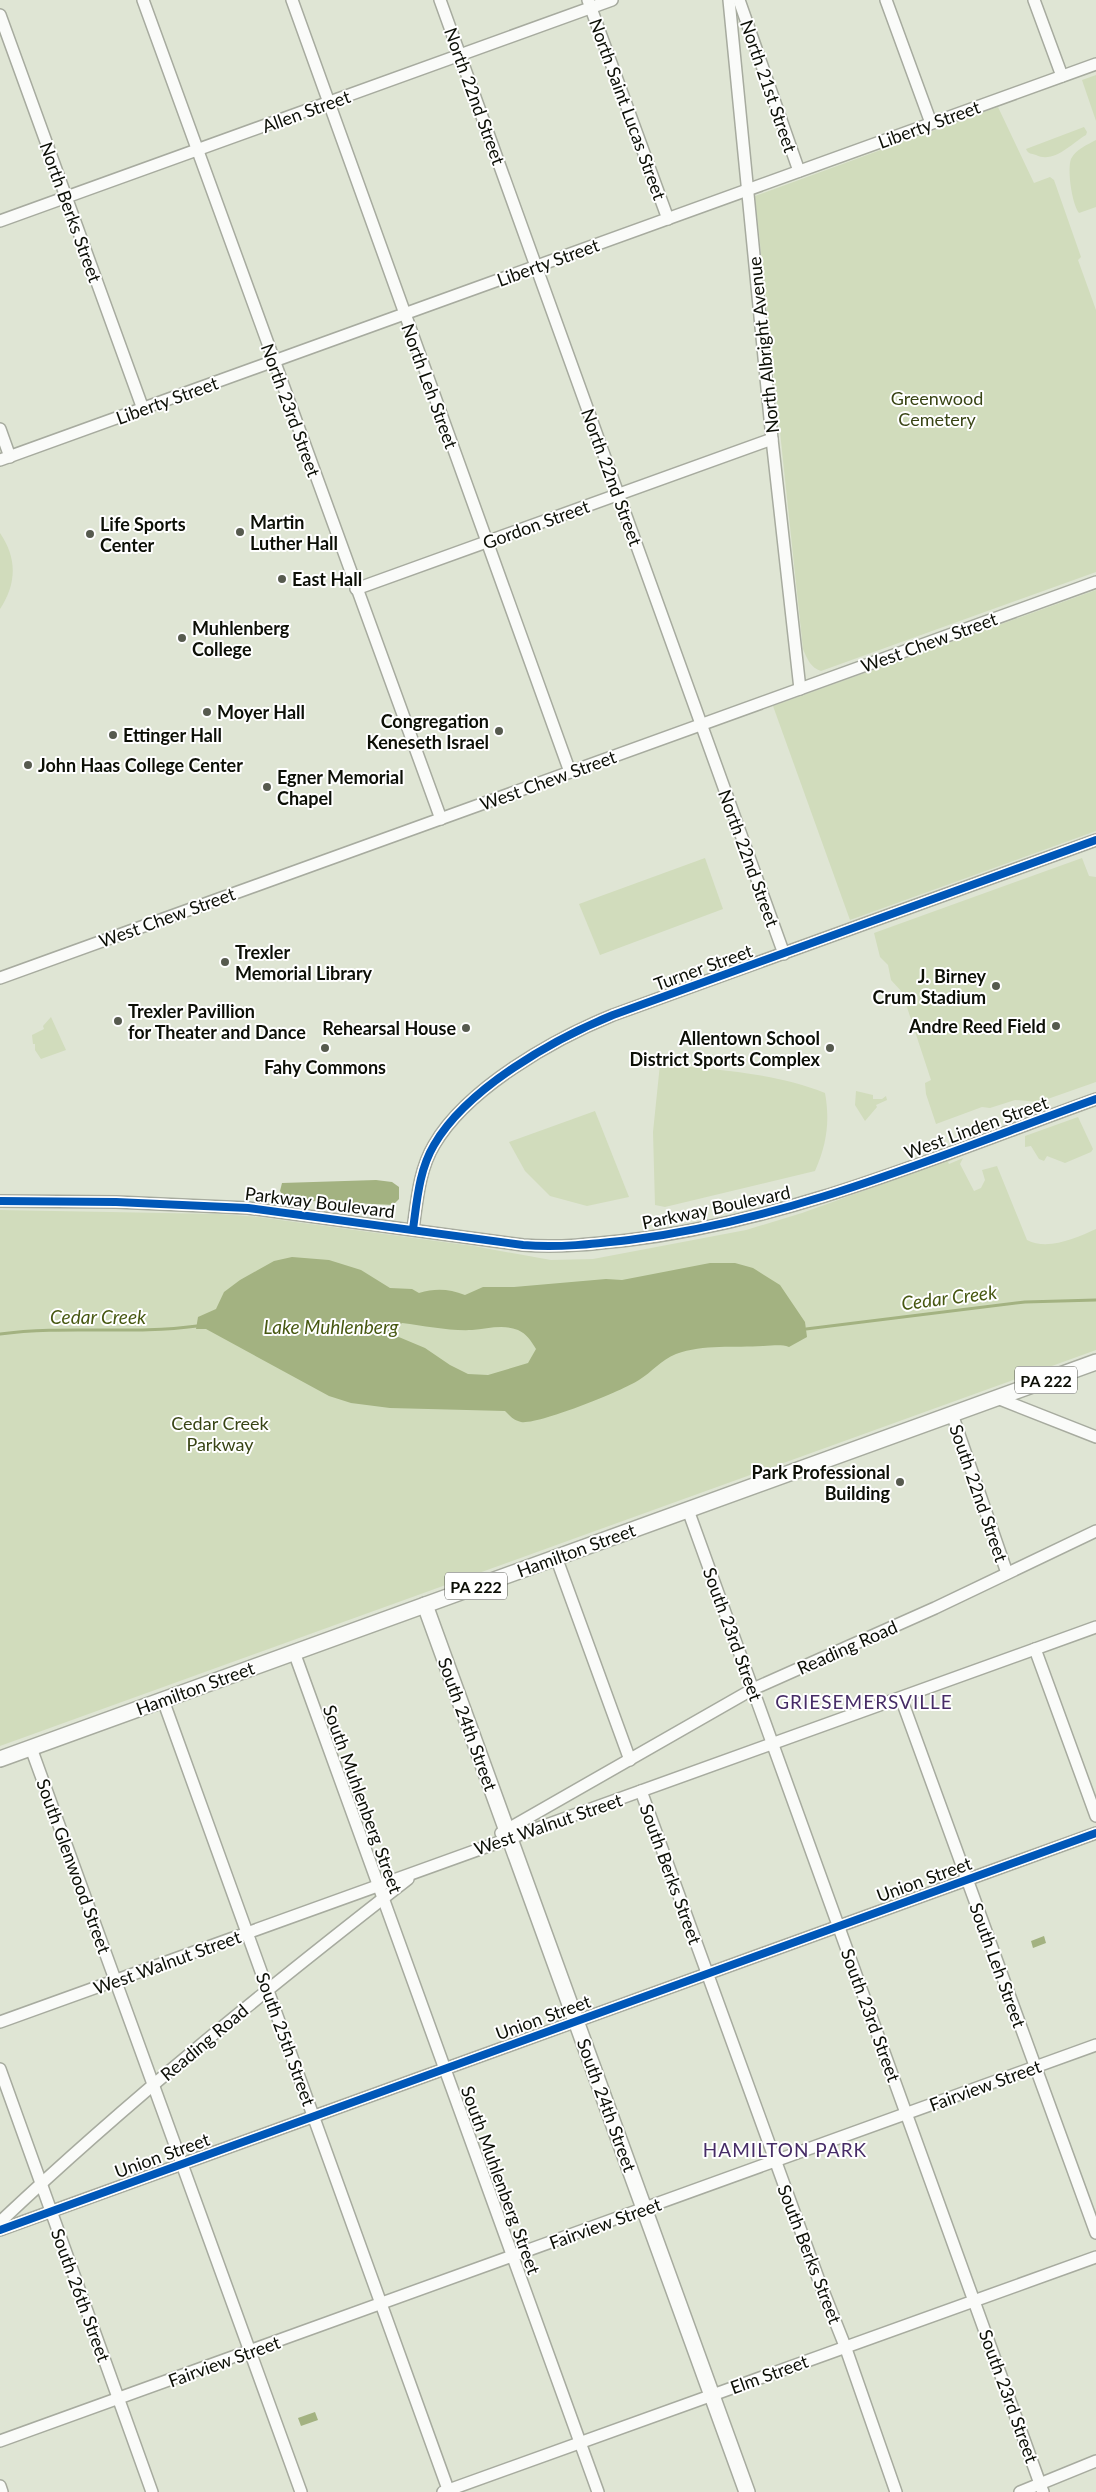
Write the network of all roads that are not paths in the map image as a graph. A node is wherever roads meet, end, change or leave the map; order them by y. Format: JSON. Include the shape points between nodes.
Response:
{"nodes":[{"id":1,"x":142,"y":0,"type":"edge"},
{"id":2,"x":292,"y":0,"type":"edge"},
{"id":3,"x":440,"y":0,"type":"edge"},
{"id":4,"x":612,"y":0,"type":"edge"},
{"id":5,"x":729,"y":0,"type":"edge"},
{"id":6,"x":739,"y":0,"type":"edge"},
{"id":7,"x":886,"y":0,"type":"edge"},
{"id":8,"x":1034,"y":0,"type":"edge"},
{"id":9,"x":590,"y":4,"type":"edge"},
{"id":10,"x":0,"y":15,"type":"edge"},
{"id":11,"x":460,"y":55,"type":"junction"},
{"id":12,"x":1096,"y":64,"type":"edge"},
{"id":13,"x":1062,"y":76,"type":"junction"},
{"id":14,"x":329,"y":102,"type":"junction"},
{"id":15,"x":931,"y":123,"type":"junction"},
{"id":16,"x":199,"y":149,"type":"junction"},
{"id":17,"x":799,"y":171,"type":"junction"},
{"id":18,"x":747,"y":190,"type":"junction"},
{"id":19,"x":66,"y":197,"type":"junction"},
{"id":20,"x":668,"y":218,"type":"junction"},
{"id":21,"x":0,"y":221,"type":"edge"},
{"id":22,"x":536,"y":266,"type":"junction"},
{"id":23,"x":405,"y":314,"type":"junction"},
{"id":24,"x":274,"y":361,"type":"junction"},
{"id":25,"x":143,"y":408,"type":"junction"},
{"id":26,"x":0,"y":429,"type":"edge"},
{"id":27,"x":772,"y":439,"type":"junction"},
{"id":28,"x":5,"y":459,"type":"edge"},
{"id":29,"x":618,"y":494,"type":"junction"},
{"id":30,"x":486,"y":542,"type":"junction"},
{"id":31,"x":1096,"y":582,"type":"edge"},
{"id":32,"x":356,"y":589,"type":"junction"},
{"id":33,"x":800,"y":689,"type":"junction"},
{"id":34,"x":701,"y":725,"type":"junction"},
{"id":35,"x":570,"y":772,"type":"junction"},
{"id":36,"x":441,"y":818,"type":"junction"},
{"id":37,"x":1096,"y":840,"type":"edge"},
{"id":38,"x":784,"y":954,"type":"junction"},
{"id":39,"x":0,"y":978,"type":"edge"},
{"id":40,"x":1096,"y":1099,"type":"edge"},
{"id":41,"x":867,"y":1182,"type":"joint"},
{"id":42,"x":0,"y":1201,"type":"edge"},
{"id":43,"x":413,"y":1229,"type":"junction"},
{"id":44,"x":1096,"y":1362,"type":"edge"},
{"id":45,"x":997,"y":1398,"type":"junction"},
{"id":46,"x":952,"y":1414,"type":"junction"},
{"id":47,"x":1096,"y":1437,"type":"edge"},
{"id":48,"x":688,"y":1510,"type":"junction"},
{"id":49,"x":1096,"y":1531,"type":"edge"},
{"id":50,"x":556,"y":1557,"type":"junction"},
{"id":51,"x":1007,"y":1572,"type":"junction"},
{"id":52,"x":425,"y":1605,"type":"junction"},
{"id":53,"x":1096,"y":1627,"type":"edge"},
{"id":54,"x":1036,"y":1649,"type":"junction"},
{"id":55,"x":294,"y":1652,"type":"junction"},
{"id":56,"x":753,"y":1690,"type":"junction"},
{"id":57,"x":901,"y":1698,"type":"junction"},
{"id":58,"x":163,"y":1700,"type":"junction"},
{"id":59,"x":773,"y":1744,"type":"junction"},
{"id":60,"x":31,"y":1748,"type":"junction"},
{"id":61,"x":0,"y":1759,"type":"edge"},
{"id":62,"x":630,"y":1760,"type":"junction"},
{"id":63,"x":641,"y":1791,"type":"junction"},
{"id":64,"x":1096,"y":1816,"type":"edge"},
{"id":65,"x":1096,"y":1833,"type":"edge"},
{"id":66,"x":508,"y":1834,"type":"junction"},
{"id":67,"x":474,"y":1849,"type":"joint"},
{"id":68,"x":417,"y":1872,"type":"junction"},
{"id":69,"x":967,"y":1880,"type":"junction"},
{"id":70,"x":379,"y":1886,"type":"junction"},
{"id":71,"x":383,"y":1898,"type":"junction"},
{"id":72,"x":839,"y":1926,"type":"junction"},
{"id":73,"x":247,"y":1933,"type":"junction"},
{"id":74,"x":707,"y":1974,"type":"junction"},
{"id":75,"x":115,"y":1980,"type":"junction"},
{"id":76,"x":268,"y":1990,"type":"junction"},
{"id":77,"x":576,"y":2021,"type":"junction"},
{"id":78,"x":0,"y":2022,"type":"edge"},
{"id":79,"x":1096,"y":2045,"type":"edge"},
{"id":80,"x":1036,"y":2067,"type":"junction"},
{"id":81,"x":0,"y":2069,"type":"edge"},
{"id":82,"x":445,"y":2069,"type":"junction"},
{"id":83,"x":153,"y":2084,"type":"junction"},
{"id":84,"x":906,"y":2114,"type":"junction"},
{"id":85,"x":314,"y":2116,"type":"junction"},
{"id":86,"x":775,"y":2161,"type":"junction"},
{"id":87,"x":182,"y":2164,"type":"junction"},
{"id":88,"x":41,"y":2183,"type":"junction"},
{"id":89,"x":644,"y":2209,"type":"junction"},
{"id":90,"x":52,"y":2211,"type":"junction"},
{"id":91,"x":0,"y":2222,"type":"edge"},
{"id":92,"x":0,"y":2230,"type":"edge"},
{"id":93,"x":1096,"y":2232,"type":"edge"},
{"id":94,"x":513,"y":2256,"type":"junction"},
{"id":95,"x":1096,"y":2257,"type":"edge"},
{"id":96,"x":974,"y":2300,"type":"junction"},
{"id":97,"x":382,"y":2304,"type":"junction"},
{"id":98,"x":845,"y":2346,"type":"junction"},
{"id":99,"x":250,"y":2351,"type":"junction"},
{"id":100,"x":712,"y":2394,"type":"junction"},
{"id":101,"x":118,"y":2398,"type":"junction"},
{"id":102,"x":0,"y":2441,"type":"edge"},
{"id":103,"x":580,"y":2442,"type":"junction"},
{"id":104,"x":1096,"y":2461,"type":"edge"},
{"id":105,"x":0,"y":2486,"type":"edge"},
{"id":106,"x":1042,"y":2488,"type":"edge"},
{"id":107,"x":447,"y":2491,"type":"edge"},
{"id":108,"x":2,"y":2492,"type":"edge"},
{"id":109,"x":152,"y":2492,"type":"edge"},
{"id":110,"x":301,"y":2492,"type":"edge"},
{"id":111,"x":598,"y":2492,"type":"edge"},
{"id":112,"x":747,"y":2492,"type":"edge"},
{"id":113,"x":896,"y":2492,"type":"edge"},
{"id":114,"x":1020,"y":2492,"type":"edge"}],
"edges":[{"from":1,"to":16,"type":"street","name":"North 23rd Street"},
{"from":2,"to":14,"type":"street","name":"North Leh Street"},
{"from":3,"to":11,"type":"street","name":"North 22nd Street"},
{"from":4,"to":9,"type":"street","name":"Allen Street"},
{"from":5,"to":18,"type":"street","name":"North Albright Avenue"},
{"from":6,"to":17,"type":"street","name":"North 21st Street"},
{"from":7,"to":15,"type":"street"},
{"from":8,"to":13,"type":"street"},
{"from":9,"to":11,"type":"street","name":"Allen Street"},
{"from":9,"to":20,"type":"street","name":"North Saint Lucas Street"},
{"from":10,"to":19,"type":"street","name":"North Berks Street"},
{"from":11,"to":14,"type":"street","name":"Allen Street"},
{"from":11,"to":22,"type":"street","name":"North 22nd Street"},
{"from":12,"to":13,"type":"street","name":"Liberty Street"},
{"from":13,"to":15,"type":"street","name":"Liberty Street"},
{"from":14,"to":16,"type":"street","name":"Allen Street"},
{"from":14,"to":23,"type":"street","name":"North Leh Street"},
{"from":15,"to":17,"type":"street","name":"Liberty Street"},
{"from":16,"to":19,"type":"street","name":"Allen Street"},
{"from":16,"to":24,"type":"street","name":"North 23rd Street"},
{"from":17,"to":18,"type":"street","name":"Liberty Street"},
{"from":18,"to":20,"type":"street","name":"Liberty Street"},
{"from":18,"to":27,"type":"street","name":"North Albright Avenue"},
{"from":19,"to":21,"type":"street","name":"Allen Street"},
{"from":19,"to":25,"type":"street","name":"North Berks Street"},
{"from":20,"to":22,"type":"street","name":"Liberty Street"},
{"from":22,"to":23,"type":"street","name":"Liberty Street"},
{"from":22,"to":29,"type":"street","name":"North 22nd Street"},
{"from":23,"to":24,"type":"street","name":"Liberty Street"},
{"from":23,"to":30,"type":"street","name":"North Leh Street"},
{"from":24,"to":25,"type":"street","name":"Liberty Street"},
{"from":24,"to":32,"type":"street","name":"North 23rd Street"},
{"from":25,"to":28,"type":"street","name":"Liberty Street"},
{"from":26,"to":28,"type":"street"},
{"from":27,"to":29,"type":"street","name":"Gordon Street"},
{"from":27,"to":33,"type":"street","name":"North Albright Avenue"},
{"from":29,"to":30,"type":"street","name":"Gordon Street"},
{"from":29,"to":34,"type":"street","name":"North 22nd Street"},
{"from":30,"to":32,"type":"street","name":"Gordon Street"},
{"from":30,"to":35,"type":"street","name":"North Leh Street"},
{"from":31,"to":33,"type":"street","name":"West Chew Street"},
{"from":32,"to":36,"type":"street","name":"North 23rd Street"},
{"from":33,"to":34,"type":"street","name":"West Chew Street"},
{"from":34,"to":35,"type":"street","name":"West Chew Street"},
{"from":34,"to":38,"type":"street","name":"North 22nd Street"},
{"from":35,"to":36,"type":"street","name":"West Chew Street"},
{"from":36,"to":39,"type":"street","name":"West Chew Street"},
{"from":37,"to":38,"type":"street","name":"Turner Street"},
{"from":38,"to":43,"type":"street","name":"Turner Street","via":[[586,1026],[508,1072],[463,1110],[444,1129],[434,1145],[424,1166]]},
{"from":40,"to":41,"type":"street","name":"West Linden Street"},
{"from":41,"to":43,"type":"street","name":"Parkway Boulevard","via":[[761,1215],[680,1232],[606,1242],[532,1246]]},
{"from":42,"to":43,"type":"street","name":"Parkway Boulevard","via":[[210,1205]]},
{"from":44,"to":45,"type":"main road","name":"Hamilton Street","number":"PA 222"},
{"from":45,"to":46,"type":"main road","name":"Hamilton Street","number":"PA 222"},
{"from":45,"to":47,"type":"street"},
{"from":46,"to":48,"type":"main road","name":"Hamilton Street","number":"PA 222"},
{"from":46,"to":51,"type":"street","name":"South 22nd Street"},
{"from":48,"to":50,"type":"main road","name":"Hamilton Street","number":"PA 222"},
{"from":48,"to":56,"type":"street","name":"South 23rd Street"},
{"from":49,"to":51,"type":"street","name":"Reading Road"},
{"from":50,"to":52,"type":"main road","name":"Hamilton Street","number":"PA 222"},
{"from":50,"to":62,"type":"street"},
{"from":51,"to":56,"type":"street","name":"Reading Road","via":[[936,1608]]},
{"from":52,"to":55,"type":"main road","name":"Hamilton Street","number":"PA 222"},
{"from":52,"to":66,"type":"main road","name":"South 24th Street"},
{"from":53,"to":54,"type":"street","name":"West Walnut Street"},
{"from":54,"to":57,"type":"street","name":"West Walnut Street"},
{"from":54,"to":64,"type":"street"},
{"from":55,"to":58,"type":"main road","name":"Hamilton Street","number":"PA 222"},
{"from":55,"to":70,"type":"street","name":"South Muhlenberg Street"},
{"from":56,"to":59,"type":"street","name":"South 23rd Street"},
{"from":56,"to":62,"type":"street","name":"Reading Road"},
{"from":57,"to":59,"type":"street","name":"West Walnut Street"},
{"from":57,"to":69,"type":"street","name":"South Leh Street"},
{"from":58,"to":60,"type":"main road","name":"Hamilton Street","number":"PA 222"},
{"from":58,"to":73,"type":"street","name":"South 25th Street"},
{"from":59,"to":63,"type":"street","name":"West Walnut Street"},
{"from":59,"to":72,"type":"street","name":"South 23rd Street"},
{"from":60,"to":61,"type":"main road","name":"Hamilton Street","number":"PA 222"},
{"from":60,"to":75,"type":"street","name":"South Glenwood Street"},
{"from":62,"to":66,"type":"street","name":"Reading Road"},
{"from":63,"to":66,"type":"street","name":"West Walnut Street"},
{"from":63,"to":74,"type":"street","name":"South Berks Street"},
{"from":65,"to":69,"type":"street","name":"Union Street"},
{"from":66,"to":67,"type":"street","name":"Reading Road"},
{"from":66,"to":77,"type":"main road","name":"South 24th Street"},
{"from":67,"to":68,"type":"street","name":"West Walnut Street"},
{"from":68,"to":70,"type":"street","name":"West Walnut Street"},
{"from":68,"to":71,"type":"street","name":"Reading Road"},
{"from":69,"to":72,"type":"street","name":"Union Street"},
{"from":69,"to":80,"type":"street","name":"South Leh Street"},
{"from":70,"to":71,"type":"street","name":"South Muhlenberg Street"},
{"from":70,"to":73,"type":"street","name":"West Walnut Street"},
{"from":71,"to":76,"type":"street","name":"Reading Road"},
{"from":71,"to":82,"type":"street","name":"South Muhlenberg Street"},
{"from":72,"to":74,"type":"street","name":"Union Street"},
{"from":72,"to":84,"type":"street","name":"South 23rd Street"},
{"from":73,"to":75,"type":"street","name":"West Walnut Street"},
{"from":73,"to":76,"type":"street","name":"South 25th Street"},
{"from":74,"to":77,"type":"street","name":"Union Street"},
{"from":74,"to":86,"type":"street","name":"South Berks Street"},
{"from":75,"to":78,"type":"street","name":"West Walnut Street"},
{"from":75,"to":83,"type":"street","name":"South Glenwood Street"},
{"from":76,"to":83,"type":"street","name":"Reading Road"},
{"from":76,"to":85,"type":"street","name":"South 25th Street"},
{"from":77,"to":82,"type":"street","name":"Union Street"},
{"from":77,"to":89,"type":"main road","name":"South 24th Street"},
{"from":79,"to":80,"type":"street","name":"Fairview Street"},
{"from":80,"to":84,"type":"street","name":"Fairview Street"},
{"from":80,"to":93,"type":"street","name":"South Leh Street"},
{"from":81,"to":88,"type":"street","name":"South 26th Street"},
{"from":82,"to":85,"type":"street","name":"Union Street"},
{"from":82,"to":94,"type":"street","name":"South Muhlenberg Street"},
{"from":83,"to":87,"type":"street","name":"South Glenwood Street"},
{"from":83,"to":88,"type":"street","name":"Reading Road"},
{"from":84,"to":86,"type":"street","name":"Fairview Street"},
{"from":84,"to":96,"type":"street","name":"South 23rd Street"},
{"from":85,"to":87,"type":"street","name":"Union Street"},
{"from":85,"to":97,"type":"street","name":"South 25th Street"},
{"from":86,"to":89,"type":"street","name":"Fairview Street"},
{"from":86,"to":98,"type":"street","name":"South Berks Street"},
{"from":87,"to":90,"type":"street","name":"Union Street"},
{"from":87,"to":99,"type":"street","name":"South Glenwood Street"},
{"from":88,"to":90,"type":"street","name":"South 26th Street"},
{"from":88,"to":91,"type":"street","name":"Reading Road"},
{"from":89,"to":94,"type":"street","name":"Fairview Street"},
{"from":89,"to":100,"type":"main road","name":"South 24th Street"},
{"from":90,"to":92,"type":"street","name":"Union Street"},
{"from":90,"to":101,"type":"street","name":"South 26th Street"},
{"from":94,"to":97,"type":"street","name":"Fairview Street"},
{"from":94,"to":103,"type":"street","name":"South Muhlenberg Street"},
{"from":95,"to":96,"type":"street","name":"Elm Street"},
{"from":96,"to":98,"type":"street","name":"Elm Street"},
{"from":96,"to":106,"type":"street","name":"South 23rd Street"},
{"from":97,"to":99,"type":"street","name":"Fairview Street"},
{"from":97,"to":107,"type":"street","name":"South 25th Street"},
{"from":98,"to":100,"type":"street","name":"Elm Street"},
{"from":98,"to":113,"type":"street","name":"South Berks Street"},
{"from":99,"to":101,"type":"street","name":"Fairview Street"},
{"from":99,"to":110,"type":"street","name":"South Glenwood Street"},
{"from":100,"to":103,"type":"street","name":"Elm Street"},
{"from":100,"to":112,"type":"main road","name":"South 24th Street"},
{"from":101,"to":102,"type":"street","name":"Fairview Street"},
{"from":101,"to":109,"type":"street","name":"South 26th Street"},
{"from":103,"to":107,"type":"street","name":"Elm Street"},
{"from":103,"to":111,"type":"street","name":"South Muhlenberg Street"},
{"from":104,"to":106,"type":"street","via":[[1047,2479]]},
{"from":105,"to":108,"type":"street"},
{"from":106,"to":114,"type":"street"}]}
